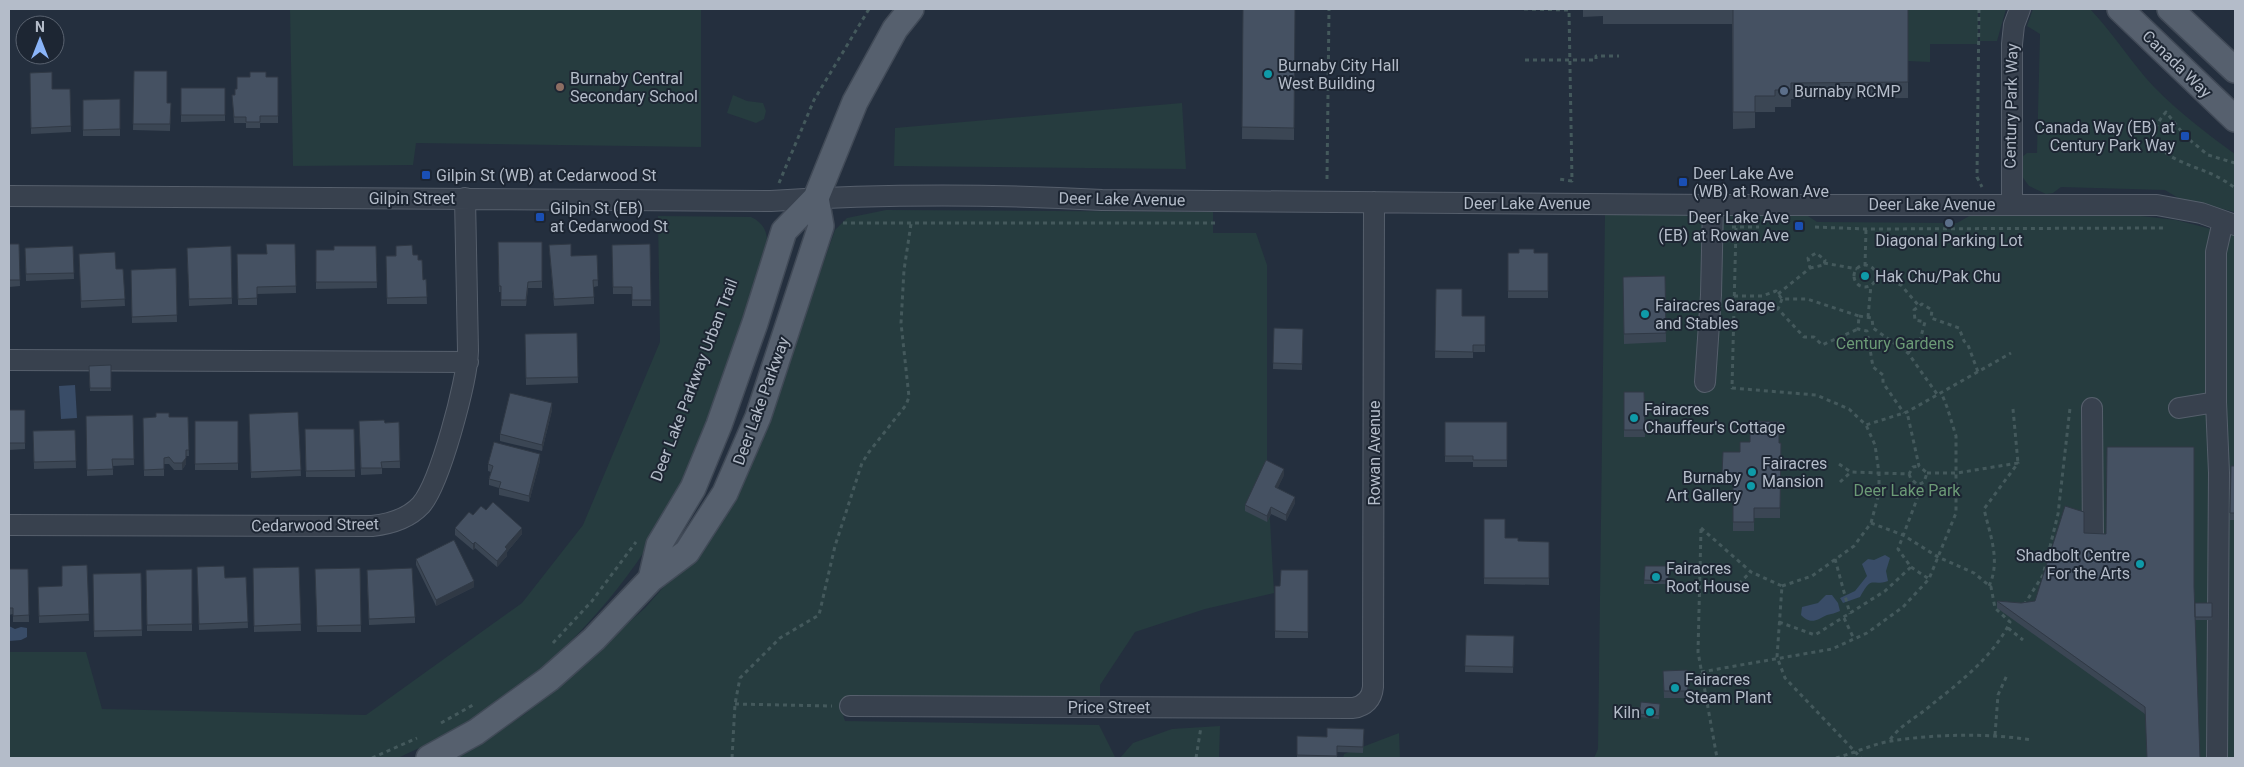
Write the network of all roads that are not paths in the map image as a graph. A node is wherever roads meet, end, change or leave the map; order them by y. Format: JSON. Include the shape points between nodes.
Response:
{"nodes":[{"id":1,"x":911,"y":9,"type":"edge"},
{"id":2,"x":2020,"y":9,"type":"edge"},
{"id":3,"x":2120,"y":9,"type":"edge"},
{"id":4,"x":2170,"y":9,"type":"edge"},
{"id":5,"x":2235,"y":70,"type":"edge"},
{"id":6,"x":2235,"y":119,"type":"edge"},
{"id":7,"x":9,"y":196,"type":"edge"},
{"id":8,"x":465,"y":198,"type":"junction"},
{"id":9,"x":816,"y":198,"type":"junction"},
{"id":10,"x":1374,"y":202,"type":"junction"},
{"id":11,"x":1713,"y":204,"type":"junction"},
{"id":12,"x":2012,"y":204,"type":"junction"},
{"id":13,"x":2229,"y":223,"type":"edge"},
{"id":14,"x":9,"y":360,"type":"edge"},
{"id":15,"x":468,"y":362,"type":"junction"},
{"id":16,"x":1705,"y":382,"type":"dead end"},
{"id":17,"x":2216,"y":402,"type":"junction"},
{"id":18,"x":2092,"y":408,"type":"dead end"},
{"id":19,"x":2179,"y":408,"type":"dead end"},
{"id":20,"x":9,"y":525,"type":"edge"},
{"id":21,"x":2093,"y":540,"type":"edge"},
{"id":22,"x":651,"y":579,"type":"junction"},
{"id":23,"x":1367,"y":702,"type":"joint"},
{"id":24,"x":850,"y":706,"type":"road end"},
{"id":25,"x":429,"y":758,"type":"edge"},
{"id":26,"x":2217,"y":758,"type":"edge"}],
"edges":[{"from":1,"to":9,"type":"main road","name":"Deer Lake Parkway","via":[[895,29],[855,102]]},
{"from":2,"to":12,"type":"street","name":"Century Park Way","via":[[2012,44]]},
{"from":3,"to":6,"type":"main road","name":"Canada Way"},
{"from":4,"to":5,"type":"main road"},
{"from":7,"to":8,"type":"street","name":"Gilpin Street"},
{"from":8,"to":9,"type":"street","name":"Gilpin Street","via":[[771,201]]},
{"from":8,"to":15,"type":"street","name":"Cedarwood Street"},
{"from":9,"to":10,"type":"street","name":"Deer Lake Avenue","via":[[1034,196],[1102,200]]},
{"from":9,"to":22,"type":"main road","name":"Deer Lake Parkway","via":[[784,231],[756,323],[719,425],[693,488],[659,545]]},
{"from":9,"to":22,"type":"main road","name":"Deer Lake Parkway","via":[[821,226],[742,458],[725,493],[687,552]]},
{"from":10,"to":11,"type":"street","name":"Deer Lake Avenue"},
{"from":10,"to":23,"type":"street","name":"Rowan Avenue","via":[[1374,687]]},
{"from":11,"to":12,"type":"street","name":"Deer Lake Avenue"},
{"from":11,"to":16,"type":"street"},
{"from":12,"to":13,"type":"street","name":"Deer Lake Avenue","via":[[2157,204],[2201,213]]},
{"from":13,"to":17,"type":"street","via":[[2216,252]]},
{"from":14,"to":15,"type":"street"},
{"from":15,"to":20,"type":"street","name":"Cedarwood Street","via":[[433,486],[420,506],[398,521],[372,526]]},
{"from":17,"to":19,"type":"street"},
{"from":17,"to":26,"type":"street","via":[[2219,435]]},
{"from":18,"to":21,"type":"street"},
{"from":22,"to":25,"type":"main road","name":"Deer Lake Parkway","via":[[594,639],[548,679],[476,732]]},
{"from":23,"to":24,"type":"street","name":"Price Street","via":[[1353,708]]}]}
